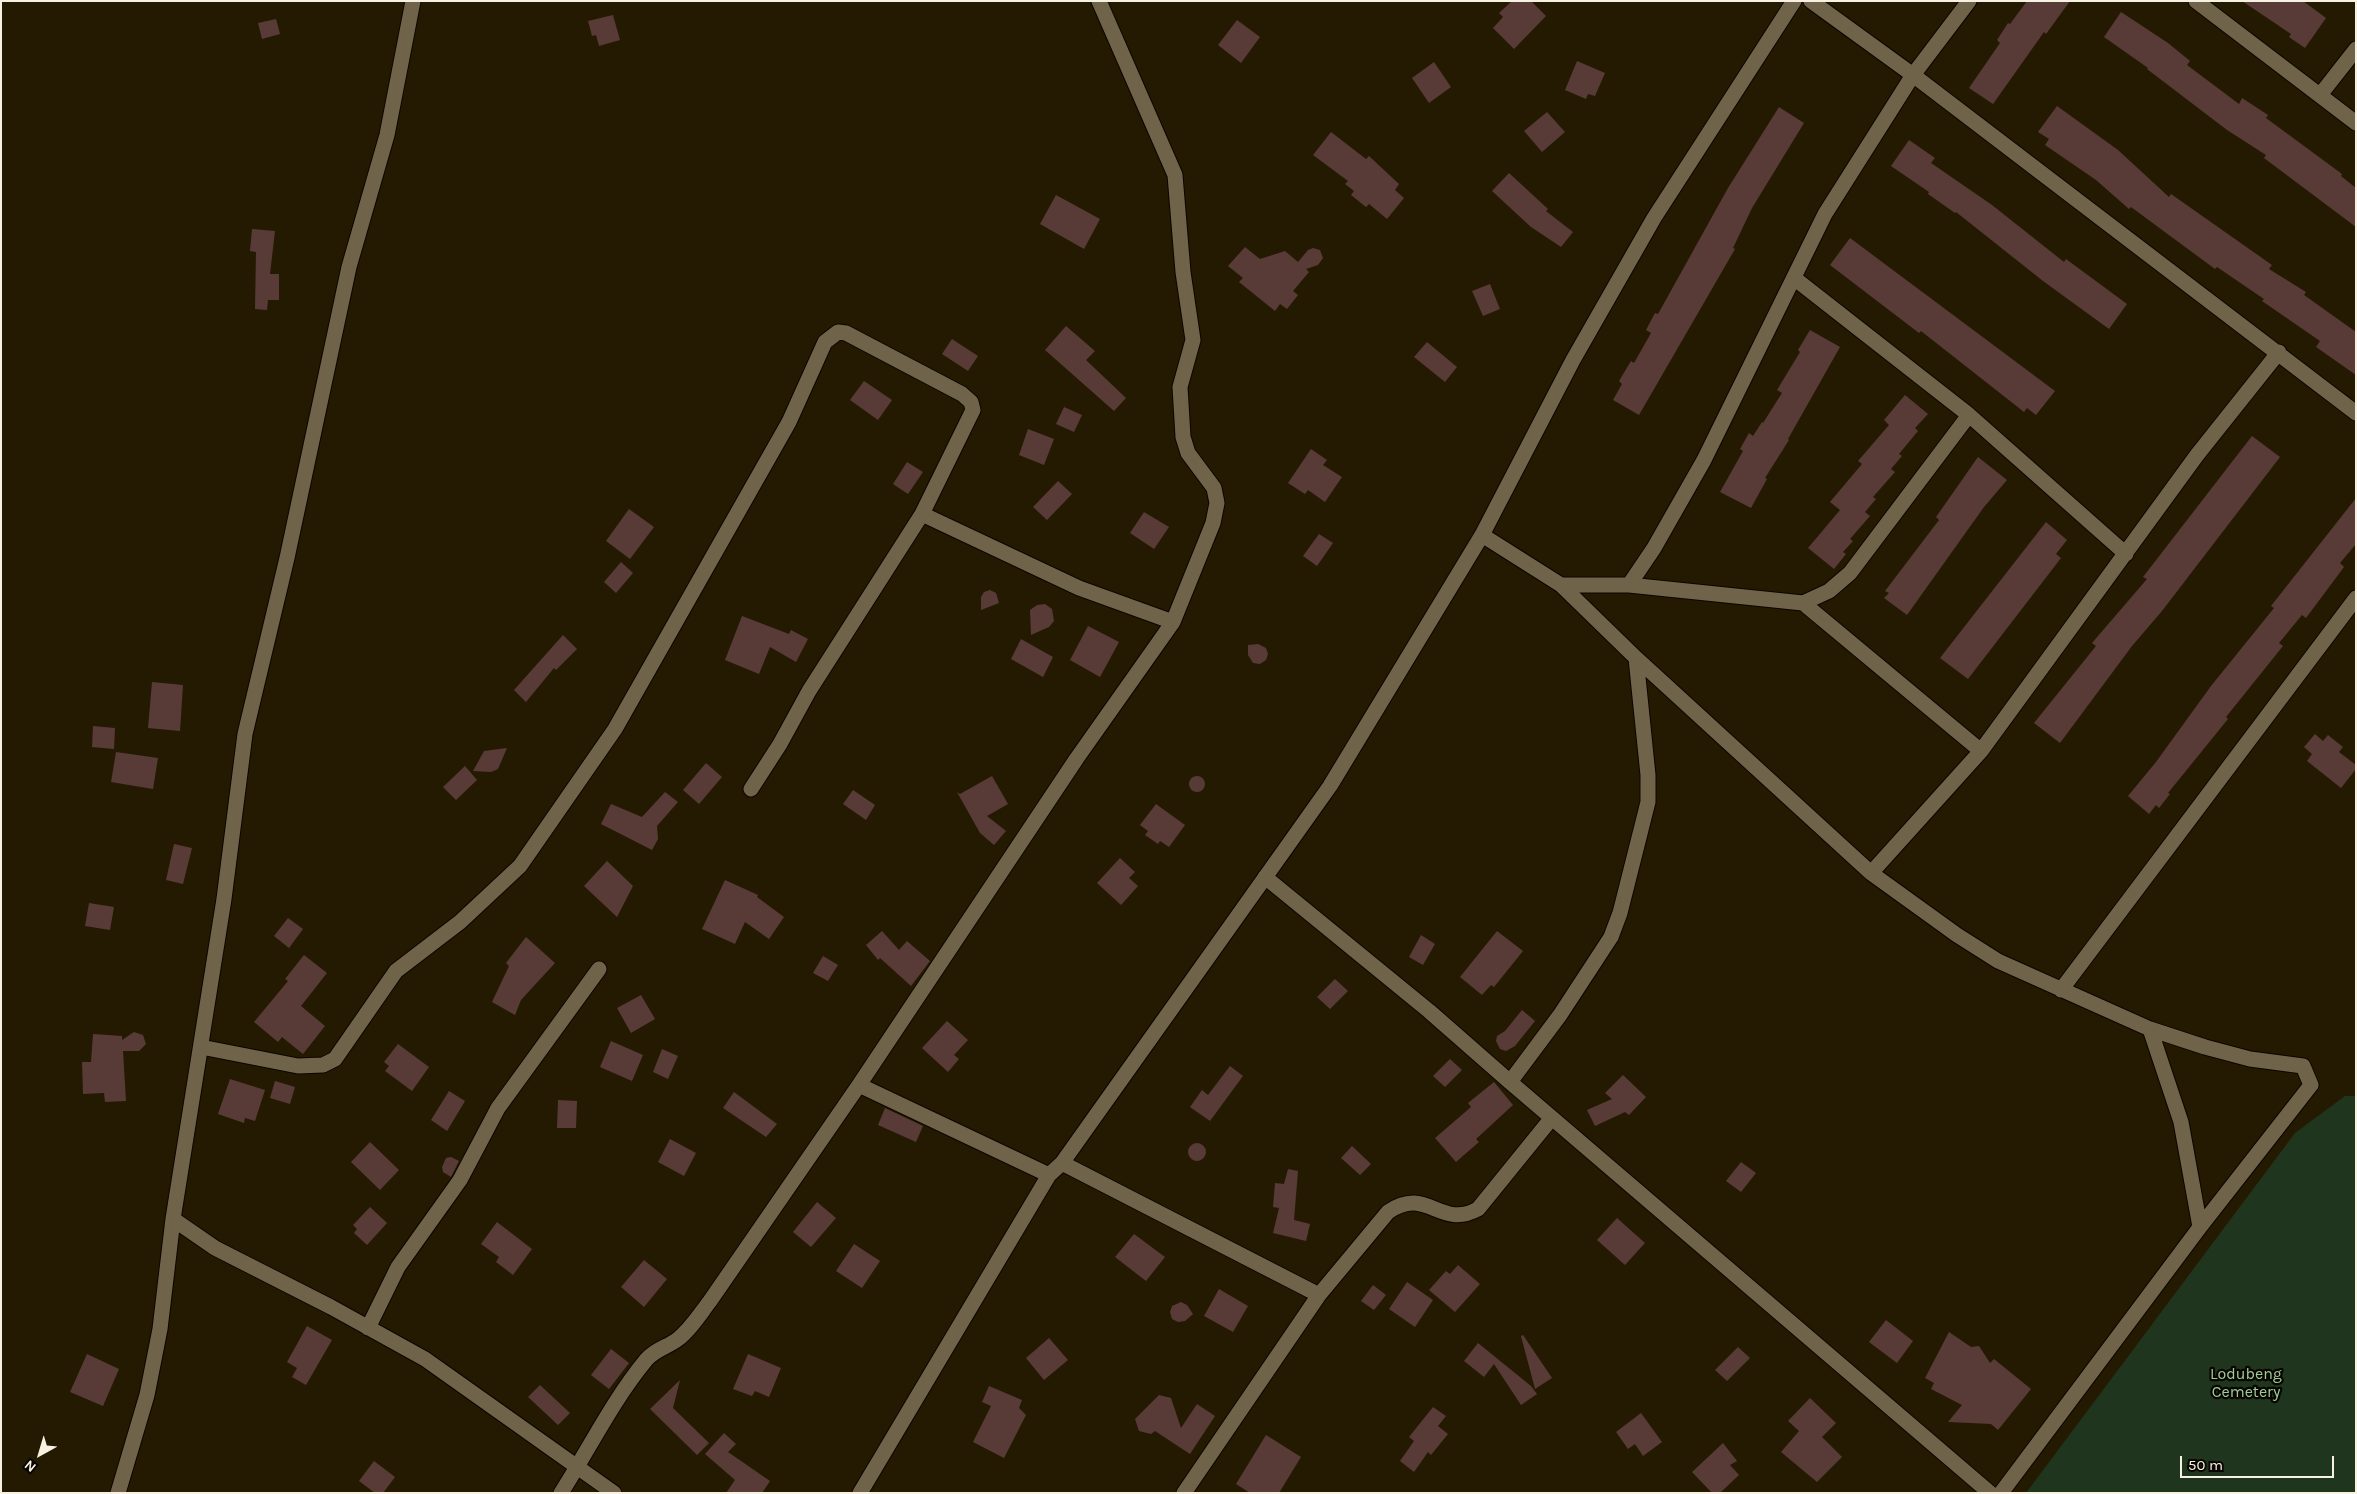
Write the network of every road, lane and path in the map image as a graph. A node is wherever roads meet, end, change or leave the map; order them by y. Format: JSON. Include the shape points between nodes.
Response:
{"nodes":[{"id":1,"x":413,"y":1,"type":"edge"},
{"id":2,"x":1099,"y":1,"type":"edge"},
{"id":3,"x":1794,"y":1,"type":"edge"},
{"id":4,"x":1811,"y":1,"type":"edge"},
{"id":5,"x":1969,"y":1,"type":"edge"},
{"id":6,"x":2196,"y":1,"type":"edge"},
{"id":7,"x":2356,"y":49,"type":"edge"},
{"id":8,"x":1913,"y":75,"type":"junction"},
{"id":9,"x":2320,"y":95,"type":"junction"},
{"id":10,"x":2356,"y":123,"type":"edge"},
{"id":11,"x":1794,"y":278,"type":"junction"},
{"id":12,"x":2279,"y":352,"type":"junction"},
{"id":13,"x":2356,"y":413,"type":"edge"},
{"id":14,"x":1969,"y":415,"type":"junction"},
{"id":15,"x":922,"y":514,"type":"junction"},
{"id":16,"x":1482,"y":535,"type":"junction"},
{"id":17,"x":2126,"y":554,"type":"junction"},
{"id":18,"x":1561,"y":585,"type":"junction"},
{"id":19,"x":1629,"y":585,"type":"junction"},
{"id":20,"x":2356,"y":598,"type":"edge"},
{"id":21,"x":1803,"y":603,"type":"junction"},
{"id":22,"x":1173,"y":622,"type":"junction"},
{"id":23,"x":1636,"y":658,"type":"junction"},
{"id":24,"x":1981,"y":751,"type":"junction"},
{"id":25,"x":751,"y":789,"type":"dead end"},
{"id":26,"x":1871,"y":873,"type":"junction"},
{"id":27,"x":1265,"y":877,"type":"junction"},
{"id":28,"x":599,"y":969,"type":"dead end"},
{"id":29,"x":2061,"y":990,"type":"junction"},
{"id":30,"x":2150,"y":1029,"type":"junction"},
{"id":31,"x":201,"y":1047,"type":"junction"},
{"id":32,"x":1510,"y":1082,"type":"junction"},
{"id":33,"x":859,"y":1085,"type":"junction"},
{"id":34,"x":1551,"y":1119,"type":"junction"},
{"id":35,"x":1062,"y":1162,"type":"junction"},
{"id":36,"x":1049,"y":1175,"type":"junction"},
{"id":37,"x":173,"y":1219,"type":"junction"},
{"id":38,"x":2200,"y":1227,"type":"junction"},
{"id":39,"x":1319,"y":1295,"type":"junction"},
{"id":40,"x":368,"y":1328,"type":"junction"},
{"id":41,"x":578,"y":1466,"type":"junction"},
{"id":42,"x":118,"y":1493,"type":"edge"},
{"id":43,"x":561,"y":1493,"type":"edge"},
{"id":44,"x":614,"y":1493,"type":"edge"},
{"id":45,"x":860,"y":1493,"type":"edge"},
{"id":46,"x":1184,"y":1493,"type":"edge"},
{"id":47,"x":1990,"y":1493,"type":"edge"},
{"id":48,"x":2001,"y":1493,"type":"edge"}],
"edges":[{"from":1,"to":31,"type":"street","via":[[387,135],[349,267],[287,558],[245,734]]},
{"from":2,"to":22,"type":"street","via":[[1175,175],[1183,272],[1193,340],[1180,387],[1183,437],[1188,453],[1214,488],[1217,503],[1213,523]]},
{"from":3,"to":16,"type":"street","via":[[1654,218],[1573,360]]},
{"from":4,"to":8,"type":"street"},
{"from":5,"to":8,"type":"street"},
{"from":6,"to":9,"type":"street"},
{"from":7,"to":9,"type":"street"},
{"from":8,"to":11,"type":"street","via":[[1825,214]]},
{"from":8,"to":12,"type":"street"},
{"from":9,"to":10,"type":"street"},
{"from":11,"to":14,"type":"street"},
{"from":11,"to":19,"type":"street","via":[[1704,460]]},
{"from":12,"to":13,"type":"street"},
{"from":12,"to":17,"type":"street","via":[[2197,455]]},
{"from":14,"to":17,"type":"street"},
{"from":14,"to":21,"type":"street","via":[[1850,573],[1834,587]]},
{"from":15,"to":22,"type":"street","via":[[1078,588]]},
{"from":15,"to":25,"type":"street"},
{"from":15,"to":31,"type":"street","via":[[970,418],[971,402],[962,394],[846,333],[838,332],[826,342],[789,422],[614,729],[520,866],[460,922],[396,971],[335,1059],[323,1065],[298,1066]]},
{"from":16,"to":18,"type":"street"},
{"from":16,"to":27,"type":"street","via":[[1330,786]]},
{"from":17,"to":24,"type":"street"},
{"from":18,"to":19,"type":"street"},
{"from":18,"to":23,"type":"street"},
{"from":19,"to":21,"type":"street"},
{"from":20,"to":29,"type":"street"},
{"from":21,"to":24,"type":"street"},
{"from":22,"to":33,"type":"street","via":[[1077,758]]},
{"from":23,"to":26,"type":"street"},
{"from":23,"to":32,"type":"street","via":[[1648,802],[1620,913],[1611,937],[1560,1015]]},
{"from":24,"to":26,"type":"street"},
{"from":26,"to":29,"type":"street","via":[[1957,936],[1998,961]]},
{"from":27,"to":32,"type":"street"},
{"from":27,"to":35,"type":"street"},
{"from":28,"to":40,"type":"street","via":[[498,1108],[460,1180],[398,1267]]},
{"from":29,"to":30,"type":"street"},
{"from":30,"to":38,"type":"street","via":[[2181,1122]]},
{"from":30,"to":38,"type":"street","via":[[2250,1059],[2303,1066],[2311,1085]]},
{"from":31,"to":37,"type":"street"},
{"from":32,"to":34,"type":"street"},
{"from":33,"to":36,"type":"street"},
{"from":33,"to":41,"type":"street","via":[[689,1329],[678,1340],[646,1359]]},
{"from":34,"to":39,"type":"street","via":[[1478,1209],[1450,1216],[1424,1204],[1411,1202],[1397,1206],[1388,1212]]},
{"from":34,"to":47,"type":"street"},
{"from":35,"to":36,"type":"street"},
{"from":35,"to":39,"type":"street"},
{"from":36,"to":45,"type":"street"},
{"from":37,"to":40,"type":"street","via":[[214,1248]]},
{"from":37,"to":42,"type":"street","via":[[160,1329],[147,1395]]},
{"from":38,"to":48,"type":"street"},
{"from":39,"to":46,"type":"street"},
{"from":40,"to":41,"type":"street","via":[[425,1359]]},
{"from":41,"to":43,"type":"street"},
{"from":41,"to":44,"type":"street"}]}
